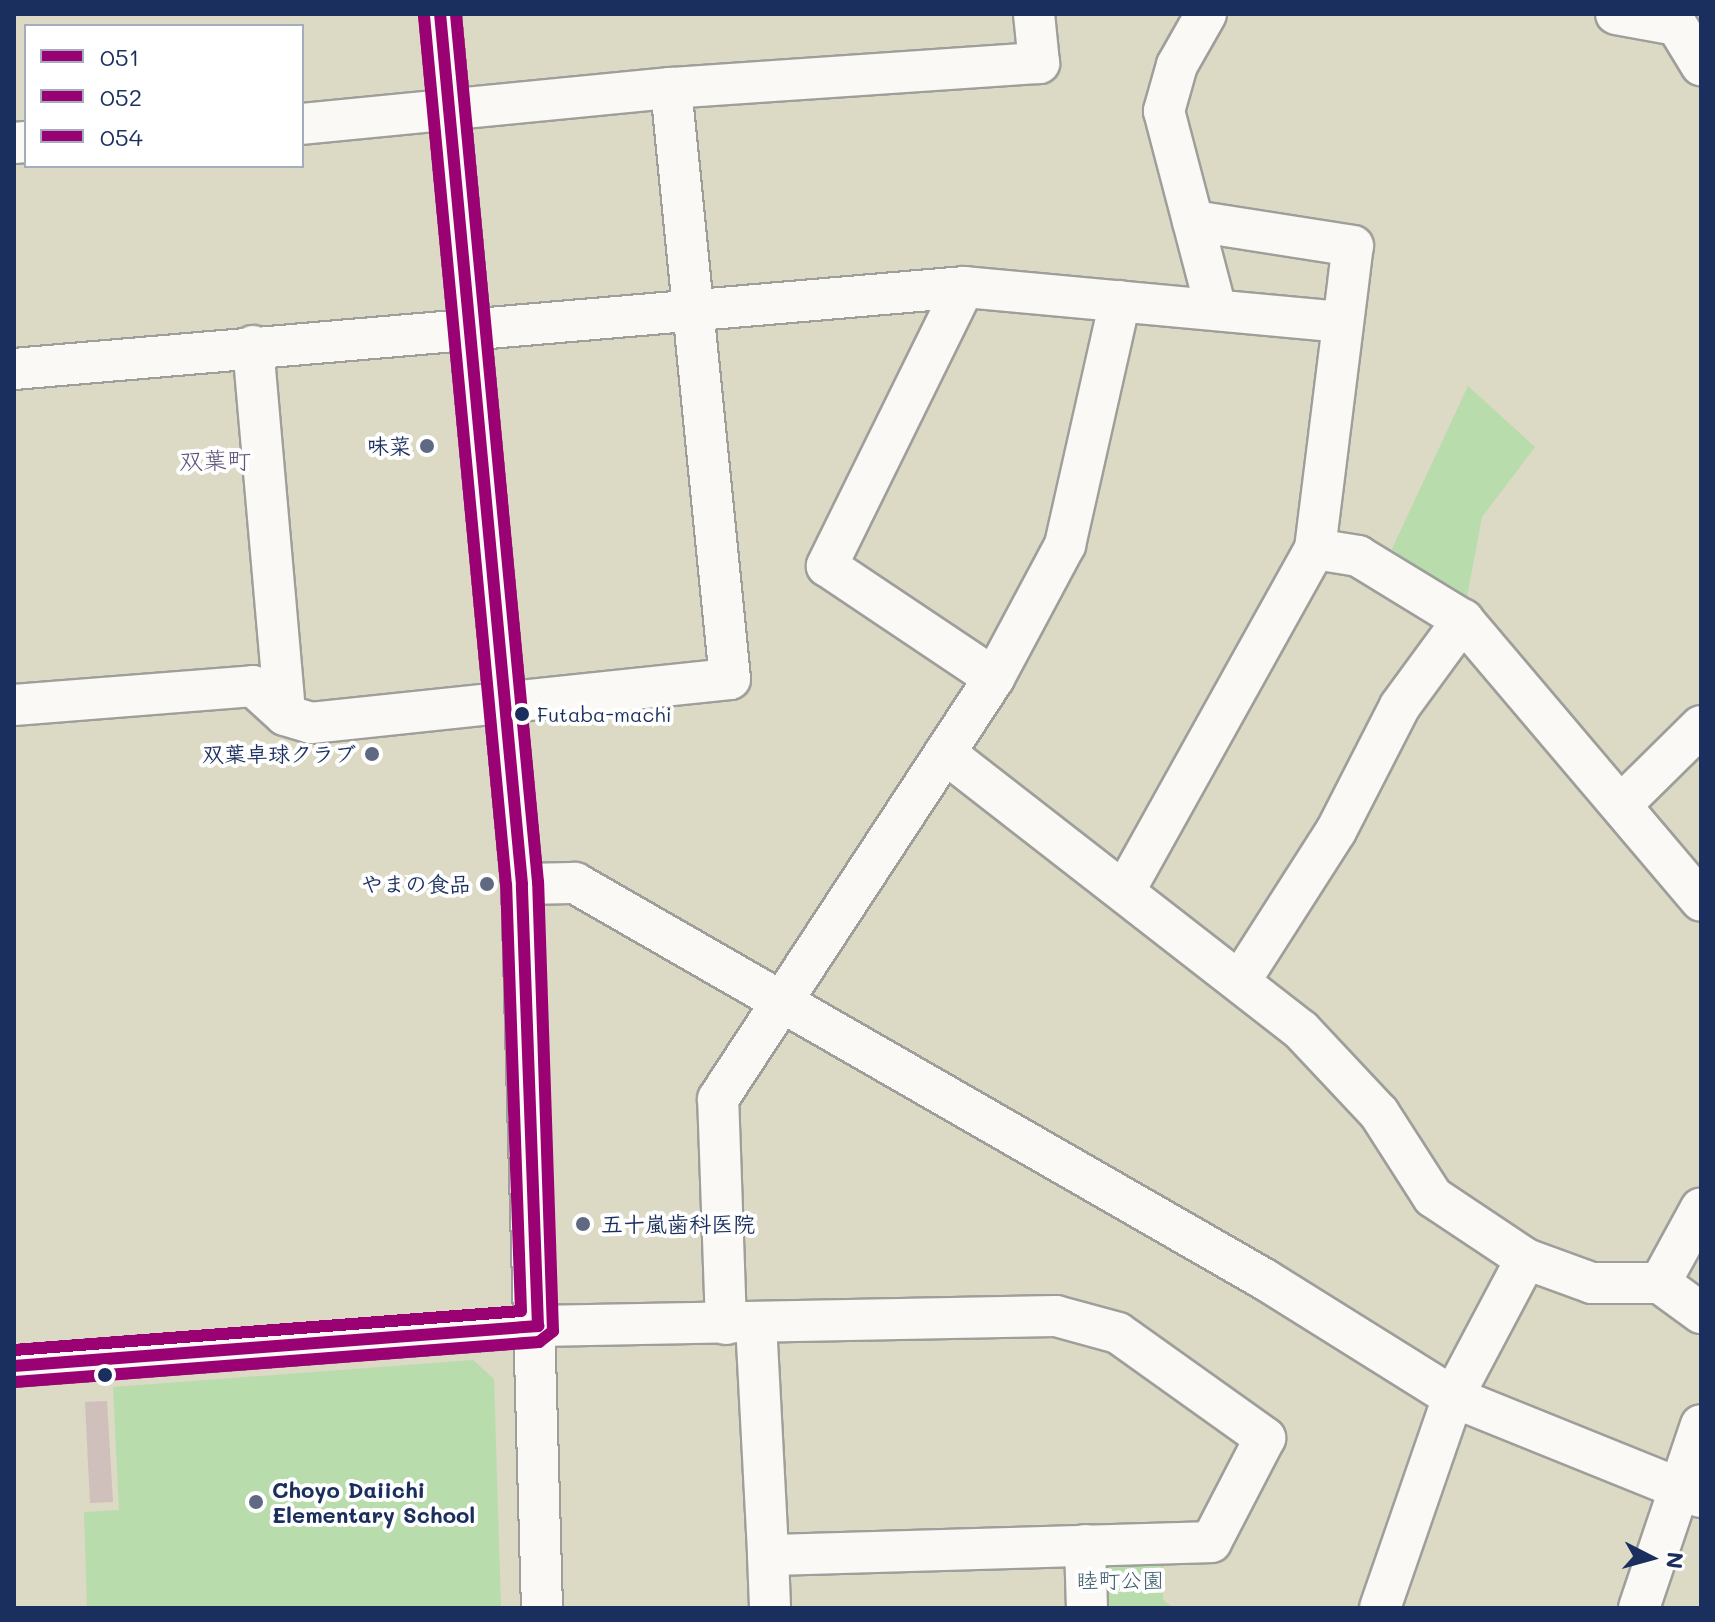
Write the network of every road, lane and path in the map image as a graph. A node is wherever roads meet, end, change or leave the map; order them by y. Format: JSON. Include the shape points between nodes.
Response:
{"nodes":[{"id":1,"x":440,"y":14,"type":"edge"},
{"id":2,"x":1034,"y":14,"type":"edge"},
{"id":3,"x":1206,"y":14,"type":"edge"},
{"id":4,"x":1616,"y":14,"type":"edge"},
{"id":5,"x":1671,"y":19,"type":"edge"},
{"id":6,"x":1701,"y":65,"type":"edge"},
{"id":7,"x":671,"y":88,"type":"junction"},
{"id":8,"x":450,"y":115,"type":"junction"},
{"id":9,"x":304,"y":124,"type":"edge"},
{"id":10,"x":1193,"y":221,"type":"junction"},
{"id":11,"x":964,"y":287,"type":"junction"},
{"id":12,"x":1120,"y":301,"type":"junction"},
{"id":13,"x":692,"y":307,"type":"junction"},
{"id":14,"x":1216,"y":309,"type":"junction"},
{"id":15,"x":1342,"y":322,"type":"junction"},
{"id":16,"x":468,"y":325,"type":"junction"},
{"id":17,"x":253,"y":346,"type":"junction"},
{"id":18,"x":14,"y":369,"type":"edge"},
{"id":19,"x":1315,"y":549,"type":"junction"},
{"id":20,"x":1463,"y":620,"type":"junction"},
{"id":21,"x":994,"y":678,"type":"junction"},
{"id":22,"x":504,"y":704,"type":"junction"},
{"id":23,"x":14,"y":705,"type":"edge"},
{"id":24,"x":285,"y":715,"type":"junction"},
{"id":25,"x":1701,"y":726,"type":"edge"},
{"id":26,"x":945,"y":753,"type":"junction"},
{"id":27,"x":1621,"y":805,"type":"junction"},
{"id":28,"x":522,"y":884,"type":"junction"},
{"id":29,"x":1125,"y":890,"type":"junction"},
{"id":30,"x":1701,"y":901,"type":"edge"},
{"id":31,"x":1240,"y":981,"type":"junction"},
{"id":32,"x":778,"y":1000,"type":"junction"},
{"id":33,"x":1701,"y":1208,"type":"edge"},
{"id":34,"x":1526,"y":1259,"type":"junction"},
{"id":35,"x":1660,"y":1283,"type":"junction"},
{"id":36,"x":1701,"y":1313,"type":"edge"},
{"id":37,"x":741,"y":1323,"type":"junction"},
{"id":38,"x":538,"y":1326,"type":"junction"},
{"id":39,"x":14,"y":1366,"type":"edge"},
{"id":40,"x":1453,"y":1397,"type":"junction"},
{"id":41,"x":1701,"y":1425,"type":"edge"},
{"id":42,"x":1690,"y":1494,"type":"edge"},
{"id":43,"x":1085,"y":1545,"type":"junction"},
{"id":44,"x":768,"y":1555,"type":"junction"},
{"id":45,"x":542,"y":1608,"type":"edge"},
{"id":46,"x":770,"y":1608,"type":"edge"},
{"id":47,"x":1087,"y":1608,"type":"edge"},
{"id":48,"x":1380,"y":1608,"type":"edge"},
{"id":49,"x":1639,"y":1608,"type":"edge"}],
"edges":[{"from":1,"to":8,"type":"street"},
{"from":2,"to":7,"type":"street","via":[[1039,63]]},
{"from":3,"to":10,"type":"street","via":[[1177,65],[1164,111]]},
{"from":4,"to":5,"type":"street"},
{"from":5,"to":6,"type":"street"},
{"from":7,"to":8,"type":"street"},
{"from":7,"to":13,"type":"street"},
{"from":8,"to":9,"type":"street"},
{"from":8,"to":16,"type":"street"},
{"from":10,"to":14,"type":"street"},
{"from":10,"to":15,"type":"street","via":[[1353,246]]},
{"from":11,"to":12,"type":"street"},
{"from":11,"to":13,"type":"street"},
{"from":11,"to":21,"type":"street","via":[[827,566]]},
{"from":12,"to":14,"type":"street"},
{"from":12,"to":21,"type":"street","via":[[1065,545]]},
{"from":13,"to":16,"type":"street"},
{"from":13,"to":22,"type":"street","via":[[730,679]]},
{"from":14,"to":15,"type":"street"},
{"from":15,"to":19,"type":"street"},
{"from":16,"to":17,"type":"street"},
{"from":16,"to":22,"type":"street"},
{"from":17,"to":18,"type":"street"},
{"from":17,"to":24,"type":"street"},
{"from":19,"to":20,"type":"street","via":[[1358,556]]},
{"from":19,"to":29,"type":"street"},
{"from":20,"to":27,"type":"street"},
{"from":20,"to":31,"type":"street","via":[[1400,706],[1336,831]]},
{"from":21,"to":26,"type":"street"},
{"from":22,"to":24,"type":"street","via":[[311,723]]},
{"from":22,"to":28,"type":"street"},
{"from":23,"to":24,"type":"street","via":[[253,686]]},
{"from":25,"to":27,"type":"street"},
{"from":26,"to":29,"type":"street"},
{"from":26,"to":32,"type":"street"},
{"from":27,"to":30,"type":"street"},
{"from":28,"to":32,"type":"street","via":[[575,883]]},
{"from":28,"to":38,"type":"street"},
{"from":29,"to":31,"type":"street"},
{"from":31,"to":34,"type":"street","via":[[1301,1030],[1379,1113],[1433,1197]]},
{"from":32,"to":37,"type":"street","via":[[718,1099]]},
{"from":32,"to":40,"type":"street"},
{"from":33,"to":35,"type":"street"},
{"from":34,"to":35,"type":"street","via":[[1592,1283]]},
{"from":34,"to":40,"type":"street"},
{"from":35,"to":36,"type":"street"},
{"from":37,"to":38,"type":"street"},
{"from":37,"to":43,"type":"street","via":[[1056,1316],[1118,1333],[1265,1438],[1211,1542]]},
{"from":37,"to":44,"type":"street"},
{"from":38,"to":39,"type":"street"},
{"from":38,"to":45,"type":"street"},
{"from":40,"to":42,"type":"street"},
{"from":40,"to":48,"type":"street"},
{"from":41,"to":42,"type":"street"},
{"from":42,"to":49,"type":"street"},
{"from":43,"to":44,"type":"street"},
{"from":43,"to":47,"type":"street"},
{"from":44,"to":46,"type":"street"}]}
